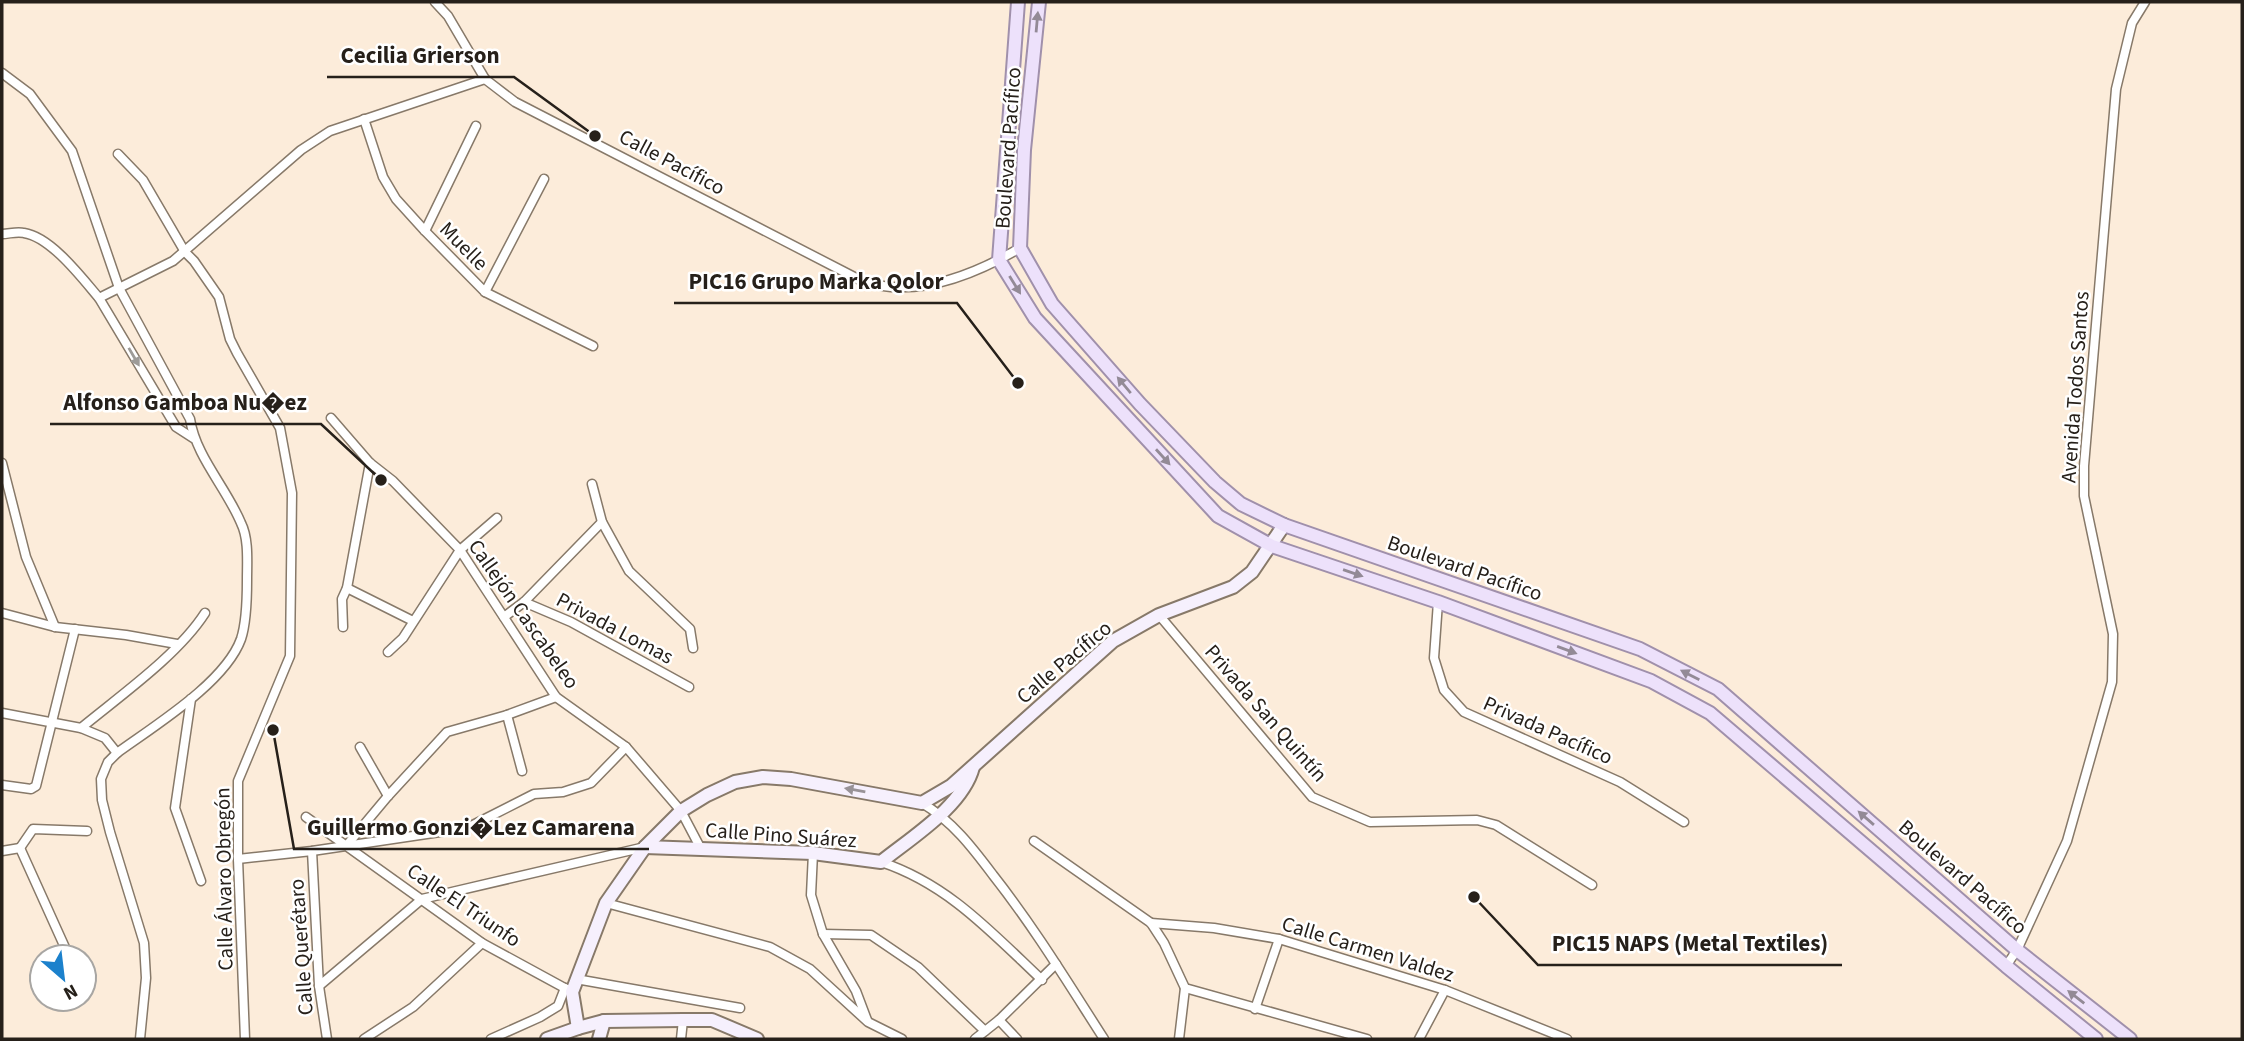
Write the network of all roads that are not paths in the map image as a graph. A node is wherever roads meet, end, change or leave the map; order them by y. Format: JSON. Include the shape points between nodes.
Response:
{"nodes":[{"id":1,"x":435,"y":2,"type":"edge"},
{"id":2,"x":1018,"y":2,"type":"edge"},
{"id":3,"x":1039,"y":2,"type":"edge"},
{"id":4,"x":2145,"y":2,"type":"edge"},
{"id":5,"x":2,"y":73,"type":"edge"},
{"id":6,"x":485,"y":79,"type":"junction"},
{"id":7,"x":364,"y":119,"type":"junction"},
{"id":8,"x":476,"y":126,"type":"dead end"},
{"id":9,"x":118,"y":154,"type":"dead end"},
{"id":10,"x":544,"y":179,"type":"dead end"},
{"id":11,"x":425,"y":231,"type":"junction"},
{"id":12,"x":2,"y":234,"type":"edge"},
{"id":13,"x":1020,"y":248,"type":"junction"},
{"id":14,"x":185,"y":252,"type":"junction"},
{"id":15,"x":999,"y":260,"type":"junction"},
{"id":16,"x":119,"y":288,"type":"junction"},
{"id":17,"x":485,"y":292,"type":"junction"},
{"id":18,"x":99,"y":298,"type":"junction"},
{"id":19,"x":593,"y":346,"type":"dead end"},
{"id":20,"x":331,"y":418,"type":"dead end"},
{"id":21,"x":193,"y":438,"type":"junction"},
{"id":22,"x":2,"y":463,"type":"edge"},
{"id":23,"x":370,"y":463,"type":"junction"},
{"id":24,"x":592,"y":484,"type":"dead end"},
{"id":25,"x":497,"y":518,"type":"dead end"},
{"id":26,"x":603,"y":522,"type":"junction"},
{"id":27,"x":1284,"y":525,"type":"junction"},
{"id":28,"x":1272,"y":546,"type":"junction"},
{"id":29,"x":460,"y":550,"type":"junction"},
{"id":30,"x":347,"y":588,"type":"junction"},
{"id":31,"x":524,"y":602,"type":"junction"},
{"id":32,"x":1438,"y":602,"type":"junction"},
{"id":33,"x":2,"y":613,"type":"edge"},
{"id":34,"x":205,"y":613,"type":"dead end"},
{"id":35,"x":1159,"y":615,"type":"junction"},
{"id":36,"x":504,"y":617,"type":"junction"},
{"id":37,"x":413,"y":621,"type":"junction"},
{"id":38,"x":55,"y":627,"type":"junction"},
{"id":39,"x":343,"y":627,"type":"dead end"},
{"id":40,"x":75,"y":629,"type":"junction"},
{"id":41,"x":177,"y":644,"type":"junction"},
{"id":42,"x":693,"y":648,"type":"dead end"},
{"id":43,"x":388,"y":652,"type":"dead end"},
{"id":44,"x":689,"y":687,"type":"dead end"},
{"id":45,"x":556,"y":698,"type":"junction"},
{"id":46,"x":191,"y":699,"type":"junction"},
{"id":47,"x":2,"y":713,"type":"edge"},
{"id":48,"x":507,"y":716,"type":"junction"},
{"id":49,"x":51,"y":723,"type":"junction"},
{"id":50,"x":82,"y":728,"type":"junction"},
{"id":51,"x":360,"y":747,"type":"dead end"},
{"id":52,"x":626,"y":747,"type":"junction"},
{"id":53,"x":117,"y":753,"type":"junction"},
{"id":54,"x":974,"y":767,"type":"junction"},
{"id":55,"x":522,"y":771,"type":"dead end"},
{"id":56,"x":2,"y":785,"type":"edge"},
{"id":57,"x":388,"y":796,"type":"junction"},
{"id":58,"x":922,"y":803,"type":"junction"},
{"id":59,"x":681,"y":811,"type":"junction"},
{"id":60,"x":940,"y":814,"type":"junction"},
{"id":61,"x":306,"y":817,"type":"dead end"},
{"id":62,"x":1684,"y":822,"type":"dead end"},
{"id":63,"x":87,"y":831,"type":"dead end"},
{"id":64,"x":1034,"y":841,"type":"dead end"},
{"id":65,"x":347,"y":845,"type":"junction"},
{"id":66,"x":645,"y":847,"type":"junction"},
{"id":67,"x":20,"y":848,"type":"junction"},
{"id":68,"x":701,"y":849,"type":"junction"},
{"id":69,"x":2,"y":851,"type":"edge"},
{"id":70,"x":312,"y":851,"type":"junction"},
{"id":71,"x":813,"y":853,"type":"junction"},
{"id":72,"x":238,"y":859,"type":"junction"},
{"id":73,"x":881,"y":862,"type":"junction"},
{"id":74,"x":201,"y":881,"type":"dead end"},
{"id":75,"x":1592,"y":885,"type":"dead end"},
{"id":76,"x":422,"y":899,"type":"junction"},
{"id":77,"x":606,"y":903,"type":"junction"},
{"id":78,"x":1151,"y":923,"type":"junction"},
{"id":79,"x":823,"y":934,"type":"junction"},
{"id":80,"x":1279,"y":939,"type":"junction"},
{"id":81,"x":63,"y":943,"type":"edge"},
{"id":82,"x":482,"y":943,"type":"junction"},
{"id":83,"x":2017,"y":950,"type":"junction"},
{"id":84,"x":1056,"y":964,"type":"junction"},
{"id":85,"x":2006,"y":967,"type":"junction"},
{"id":86,"x":576,"y":979,"type":"junction"},
{"id":87,"x":1042,"y":980,"type":"junction"},
{"id":88,"x":319,"y":986,"type":"junction"},
{"id":89,"x":1185,"y":988,"type":"junction"},
{"id":90,"x":568,"y":990,"type":"junction"},
{"id":91,"x":1445,"y":990,"type":"junction"},
{"id":92,"x":740,"y":1008,"type":"dead end"},
{"id":93,"x":1255,"y":1009,"type":"junction"},
{"id":94,"x":682,"y":1020,"type":"junction"},
{"id":95,"x":999,"y":1020,"type":"junction"},
{"id":96,"x":604,"y":1021,"type":"junction"},
{"id":97,"x":868,"y":1023,"type":"junction"},
{"id":98,"x":578,"y":1028,"type":"junction"},
{"id":99,"x":985,"y":1031,"type":"junction"},
{"id":100,"x":140,"y":1039,"type":"edge"},
{"id":101,"x":245,"y":1039,"type":"edge"},
{"id":102,"x":327,"y":1039,"type":"edge"},
{"id":103,"x":365,"y":1039,"type":"edge"},
{"id":104,"x":491,"y":1039,"type":"edge"},
{"id":105,"x":547,"y":1039,"type":"edge"},
{"id":106,"x":599,"y":1039,"type":"edge"},
{"id":107,"x":681,"y":1039,"type":"edge"},
{"id":108,"x":757,"y":1039,"type":"edge"},
{"id":109,"x":902,"y":1039,"type":"edge"},
{"id":110,"x":975,"y":1039,"type":"edge"},
{"id":111,"x":1017,"y":1039,"type":"edge"},
{"id":112,"x":1104,"y":1039,"type":"edge"},
{"id":113,"x":1179,"y":1039,"type":"edge"},
{"id":114,"x":1367,"y":1039,"type":"edge"},
{"id":115,"x":1419,"y":1039,"type":"edge"},
{"id":116,"x":1567,"y":1039,"type":"edge"},
{"id":117,"x":2096,"y":1039,"type":"edge"},
{"id":118,"x":2130,"y":1039,"type":"edge"}],
"edges":[{"from":1,"to":6,"type":"street"},
{"from":2,"to":15,"type":"main road","name":"Boulevard Pacífico"},
{"from":13,"to":3,"type":"main road","name":"Boulevard Pacífico","one_way":true,"via":[[1024,150]]},
{"from":4,"to":83,"type":"street","name":"Avenida Todos Santos","via":[[2132,23],[2116,89],[2084,466],[2084,496],[2113,634],[2112,682],[2067,841]]},
{"from":5,"to":16,"type":"street","via":[[30,94],[72,151]]},
{"from":6,"to":7,"type":"street"},
{"from":6,"to":15,"type":"street","name":"Calle Pacífico","via":[[541,117],[862,281],[890,288],[913,287],[946,281]]},
{"from":7,"to":11,"type":"street","name":"Muelle","via":[[383,177]]},
{"from":7,"to":14,"type":"street","via":[[330,131],[301,150]]},
{"from":8,"to":11,"type":"street"},
{"from":9,"to":14,"type":"street","name":"Calle Álvaro Obregón","via":[[143,180]]},
{"from":10,"to":17,"type":"street"},
{"from":11,"to":17,"type":"street","name":"Muelle"},
{"from":12,"to":18,"type":"street","via":[[24,233],[47,245]]},
{"from":13,"to":15,"type":"street","name":"Calle Pacífico"},
{"from":27,"to":13,"type":"main road","name":"Boulevard Pacífico","one_way":true,"via":[[1241,504],[1140,404],[1052,304]]},
{"from":14,"to":16,"type":"street"},
{"from":14,"to":72,"type":"street","name":"Calle Álvaro Obregón","via":[[219,297],[230,339],[280,428],[292,493],[290,656],[238,781]]},
{"from":15,"to":28,"type":"main road","name":"Boulevard Pacífico","one_way":true,"via":[[1035,317],[1204,502],[1218,516]]},
{"from":16,"to":18,"type":"street"},
{"from":16,"to":21,"type":"street","via":[[190,419]]},
{"from":17,"to":19,"type":"street","name":"Muelle"},
{"from":18,"to":21,"type":"street","one_way":true,"via":[[176,427]]},
{"from":20,"to":23,"type":"street","name":"Callejón Cascabeleo"},
{"from":21,"to":46,"type":"street","via":[[243,526],[247,592],[241,638],[226,664]]},
{"from":22,"to":38,"type":"street","via":[[26,557]]},
{"from":23,"to":29,"type":"street","name":"Callejón Cascabeleo"},
{"from":23,"to":30,"type":"street"},
{"from":24,"to":26,"type":"street","name":"Privada Lomas"},
{"from":25,"to":29,"type":"street"},
{"from":26,"to":31,"type":"street"},
{"from":26,"to":42,"type":"street","name":"Privada Lomas","via":[[629,571],[690,629]]},
{"from":27,"to":28,"type":"main road","name":"Calle Pacífico"},
{"from":83,"to":27,"type":"main road","name":"Boulevard Pacífico","one_way":true,"via":[[1718,689],[1640,649]]},
{"from":28,"to":32,"type":"main road","name":"Boulevard Pacífico","one_way":true},
{"from":28,"to":35,"type":"main road","name":"Calle Pacífico","via":[[1233,587]]},
{"from":29,"to":36,"type":"street","name":"Callejón Cascabeleo"},
{"from":29,"to":37,"type":"street"},
{"from":30,"to":37,"type":"street"},
{"from":30,"to":39,"type":"street","via":[[342,599]]},
{"from":31,"to":36,"type":"street"},
{"from":31,"to":44,"type":"street","name":"Privada Lomas","via":[[571,621]]},
{"from":32,"to":62,"type":"street","name":"Privada Pacífico","via":[[1434,658],[1444,690],[1464,712],[1620,782]]},
{"from":32,"to":85,"type":"main road","name":"Boulevard Pacífico","one_way":true,"via":[[1651,681],[1710,713]]},
{"from":33,"to":38,"type":"street"},
{"from":34,"to":41,"type":"street","via":[[194,631]]},
{"from":35,"to":54,"type":"main road","name":"Calle Pacífico","via":[[1113,641]]},
{"from":35,"to":75,"type":"street","name":"Privada San Quintín","via":[[1312,797],[1370,822],[1477,820],[1496,825]]},
{"from":36,"to":45,"type":"street","name":"Callejón Cascabeleo"},
{"from":37,"to":43,"type":"street"},
{"from":38,"to":40,"type":"street"},
{"from":40,"to":41,"type":"street"},
{"from":40,"to":49,"type":"street"},
{"from":41,"to":50,"type":"street"},
{"from":45,"to":48,"type":"street"},
{"from":45,"to":52,"type":"street","name":"Callejón Cascabeleo"},
{"from":46,"to":53,"type":"street"},
{"from":46,"to":74,"type":"street","via":[[175,808]]},
{"from":47,"to":49,"type":"street"},
{"from":48,"to":55,"type":"street"},
{"from":48,"to":57,"type":"street","via":[[447,732]]},
{"from":49,"to":50,"type":"street"},
{"from":49,"to":56,"type":"street","via":[[35,788]]},
{"from":50,"to":53,"type":"street","via":[[105,738]]},
{"from":51,"to":57,"type":"street"},
{"from":52,"to":59,"type":"street","name":"Callejón Cascabeleo"},
{"from":52,"to":65,"type":"street","via":[[592,783],[534,794],[467,828]]},
{"from":53,"to":100,"type":"street","via":[[101,779],[102,800],[144,943]]},
{"from":54,"to":58,"type":"main road","name":"Calle Pacífico"},
{"from":54,"to":60,"type":"main road","name":"Calle Pacífico","via":[[970,782]]},
{"from":57,"to":65,"type":"street"},
{"from":58,"to":59,"type":"main road","one_way":true,"via":[[763,777],[735,782]]},
{"from":58,"to":60,"type":"street"},
{"from":59,"to":66,"type":"main road"},
{"from":59,"to":68,"type":"street","name":"Callejón Cascabeleo"},
{"from":60,"to":73,"type":"main road","name":"Calle Pacífico"},
{"from":60,"to":84,"type":"street","via":[[1012,899]]},
{"from":61,"to":65,"type":"street","name":"Calle El Triunfo"},
{"from":63,"to":67,"type":"street","via":[[33,830]]},
{"from":64,"to":78,"type":"street"},
{"from":65,"to":70,"type":"street"},
{"from":65,"to":76,"type":"street","name":"Calle El Triunfo"},
{"from":66,"to":68,"type":"main road","name":"Calle Pino Suárez"},
{"from":66,"to":76,"type":"street"},
{"from":66,"to":77,"type":"main road"},
{"from":67,"to":69,"type":"street"},
{"from":67,"to":81,"type":"street"},
{"from":68,"to":71,"type":"main road","name":"Calle Pino Suárez"},
{"from":70,"to":72,"type":"street"},
{"from":70,"to":88,"type":"street","name":"Calle Querétaro"},
{"from":71,"to":73,"type":"main road","name":"Calle Pino Suárez"},
{"from":71,"to":79,"type":"street","via":[[811,895]]},
{"from":72,"to":101,"type":"street","name":"Calle Álvaro Obregón"},
{"from":73,"to":87,"type":"street","name":"Calle Pino Suárez","via":[[908,871],[961,904]]},
{"from":76,"to":82,"type":"street","name":"Calle El Triunfo"},
{"from":76,"to":88,"type":"street"},
{"from":77,"to":86,"type":"main road"},
{"from":77,"to":97,"type":"street","via":[[770,947],[810,969]]},
{"from":78,"to":80,"type":"street","name":"Calle Carmen Valdez"},
{"from":78,"to":89,"type":"street"},
{"from":79,"to":97,"type":"street","via":[[856,990]]},
{"from":79,"to":99,"type":"street","via":[[871,935],[918,967]]},
{"from":80,"to":91,"type":"street","name":"Calle Carmen Valdez"},
{"from":80,"to":93,"type":"street"},
{"from":82,"to":90,"type":"street","name":"Calle El Triunfo"},
{"from":82,"to":103,"type":"street","via":[[413,1007]]},
{"from":83,"to":85,"type":"street","name":"Avenida Todos Santos"},
{"from":118,"to":83,"type":"main road","name":"Boulevard Pacífico","one_way":true},
{"from":84,"to":87,"type":"street"},
{"from":84,"to":112,"type":"street"},
{"from":85,"to":117,"type":"main road","name":"Boulevard Pacífico"},
{"from":86,"to":90,"type":"main road"},
{"from":86,"to":92,"type":"street"},
{"from":87,"to":95,"type":"street"},
{"from":88,"to":102,"type":"street","name":"Calle Querétaro"},
{"from":89,"to":93,"type":"street"},
{"from":89,"to":113,"type":"street"},
{"from":90,"to":98,"type":"main road"},
{"from":90,"to":104,"type":"street","via":[[558,1006]]},
{"from":91,"to":115,"type":"street"},
{"from":91,"to":116,"type":"street","name":"Calle Carmen Valdez"},
{"from":93,"to":114,"type":"street"},
{"from":94,"to":96,"type":"main road"},
{"from":94,"to":107,"type":"street"},
{"from":94,"to":108,"type":"main road","via":[[712,1020]]},
{"from":95,"to":99,"type":"street"},
{"from":95,"to":111,"type":"street"},
{"from":96,"to":98,"type":"main road"},
{"from":96,"to":106,"type":"main road"},
{"from":97,"to":109,"type":"street"},
{"from":98,"to":105,"type":"main road"},
{"from":99,"to":110,"type":"street"}]}
